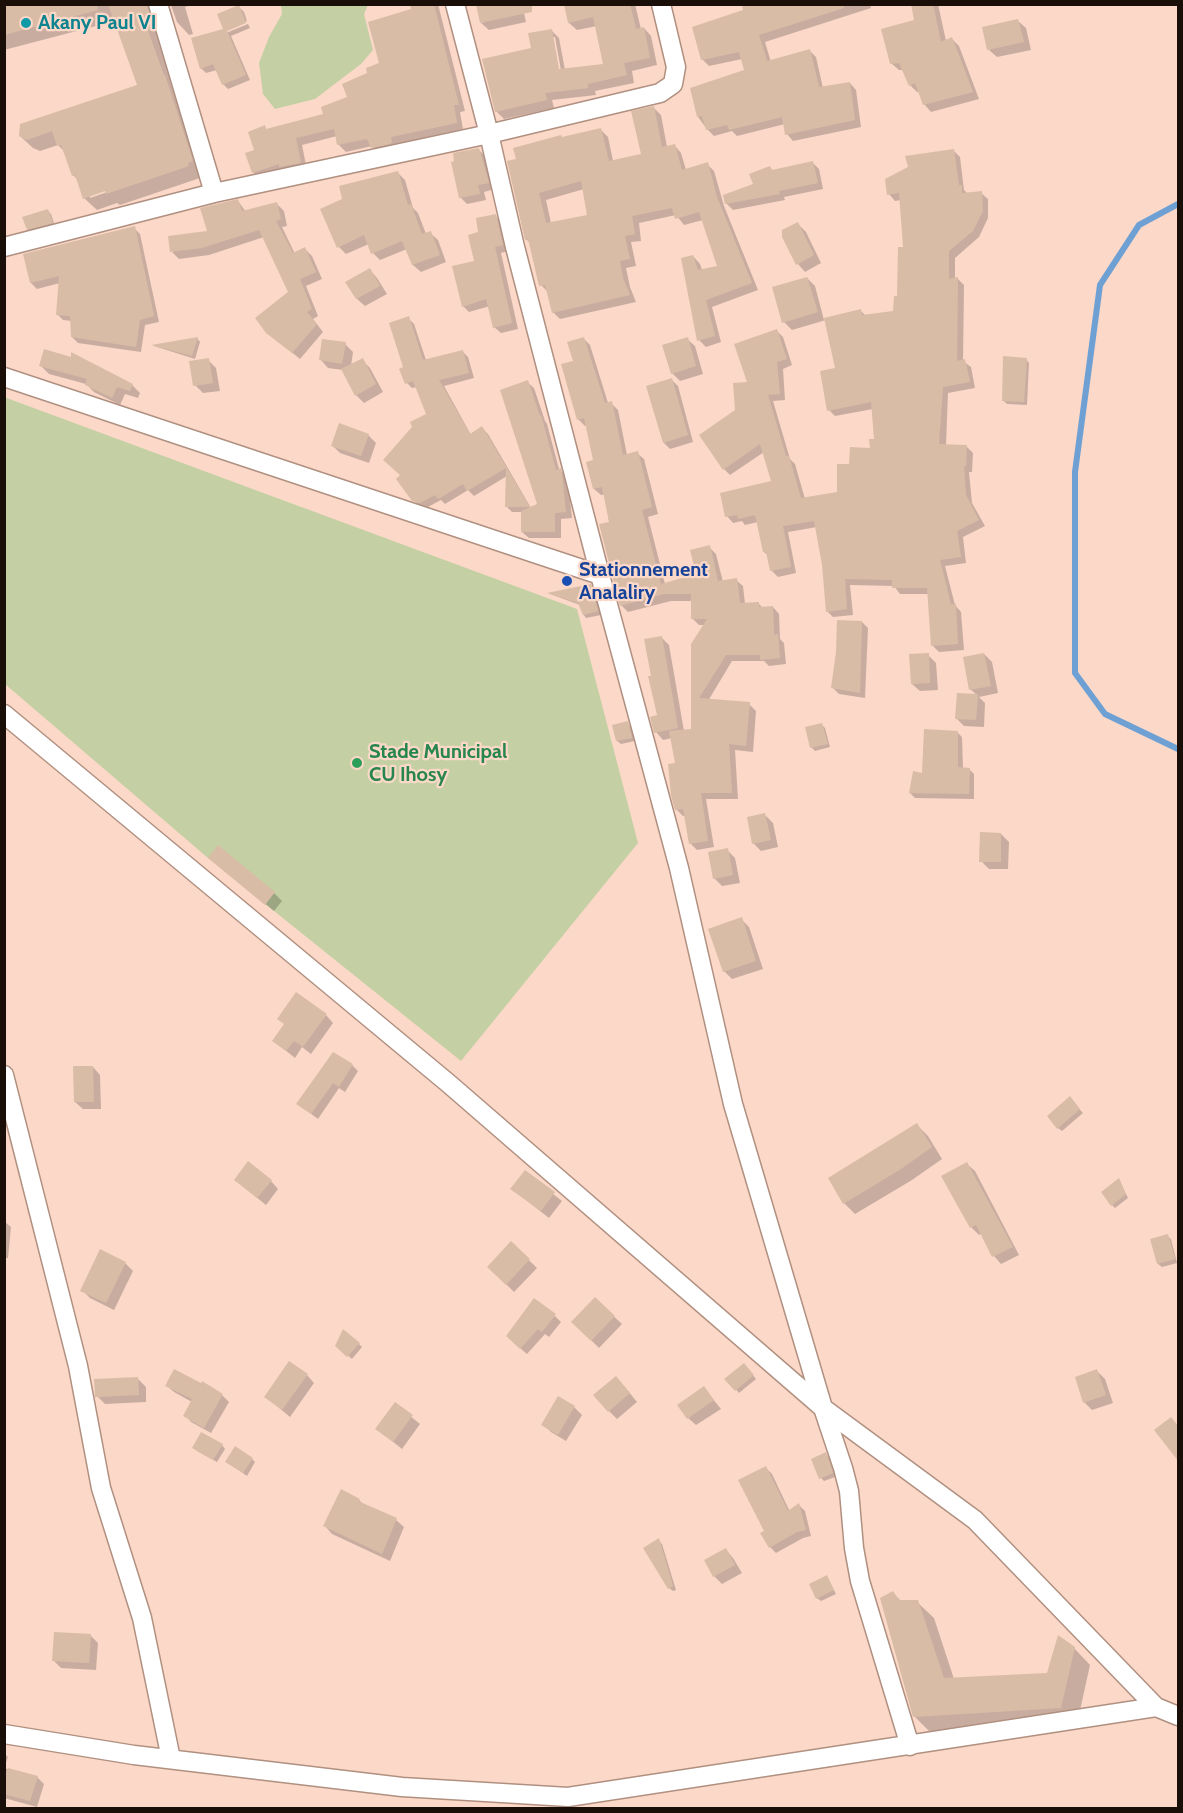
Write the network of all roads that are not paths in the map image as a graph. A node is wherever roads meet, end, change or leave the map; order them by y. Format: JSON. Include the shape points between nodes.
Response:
{"nodes":[{"id":1,"x":158,"y":4,"type":"edge"},
{"id":2,"x":455,"y":4,"type":"edge"},
{"id":3,"x":662,"y":4,"type":"edge"},
{"id":4,"x":489,"y":134,"type":"junction"},
{"id":5,"x":214,"y":193,"type":"junction"},
{"id":6,"x":4,"y":247,"type":"edge"},
{"id":7,"x":4,"y":377,"type":"edge"},
{"id":8,"x":600,"y":575,"type":"junction"},
{"id":9,"x":4,"y":714,"type":"edge"},
{"id":10,"x":4,"y":1075,"type":"edge"},
{"id":11,"x":823,"y":1408,"type":"junction"},
{"id":12,"x":1156,"y":1707,"type":"junction"},
{"id":13,"x":1179,"y":1716,"type":"edge"},
{"id":14,"x":4,"y":1734,"type":"edge"},
{"id":15,"x":910,"y":1746,"type":"junction"},
{"id":16,"x":171,"y":1759,"type":"junction"}],
"edges":[{"from":1,"to":5,"type":"street"},
{"from":2,"to":4,"type":"street"},
{"from":3,"to":4,"type":"street","via":[[676,67],[673,84],[660,93]]},
{"from":4,"to":5,"type":"street"},
{"from":4,"to":8,"type":"street"},
{"from":5,"to":6,"type":"street"},
{"from":7,"to":8,"type":"street"},
{"from":8,"to":11,"type":"street","via":[[679,868],[734,1104]]},
{"from":9,"to":11,"type":"street","via":[[448,1083]]},
{"from":10,"to":16,"type":"street","via":[[78,1366],[102,1488],[142,1618]]},
{"from":11,"to":12,"type":"street","via":[[975,1520]]},
{"from":11,"to":15,"type":"street","via":[[849,1491],[860,1581]]},
{"from":12,"to":13,"type":"street"},
{"from":12,"to":15,"type":"street"},
{"from":14,"to":16,"type":"street"},
{"from":15,"to":16,"type":"street","via":[[568,1797],[402,1787]]}]}
